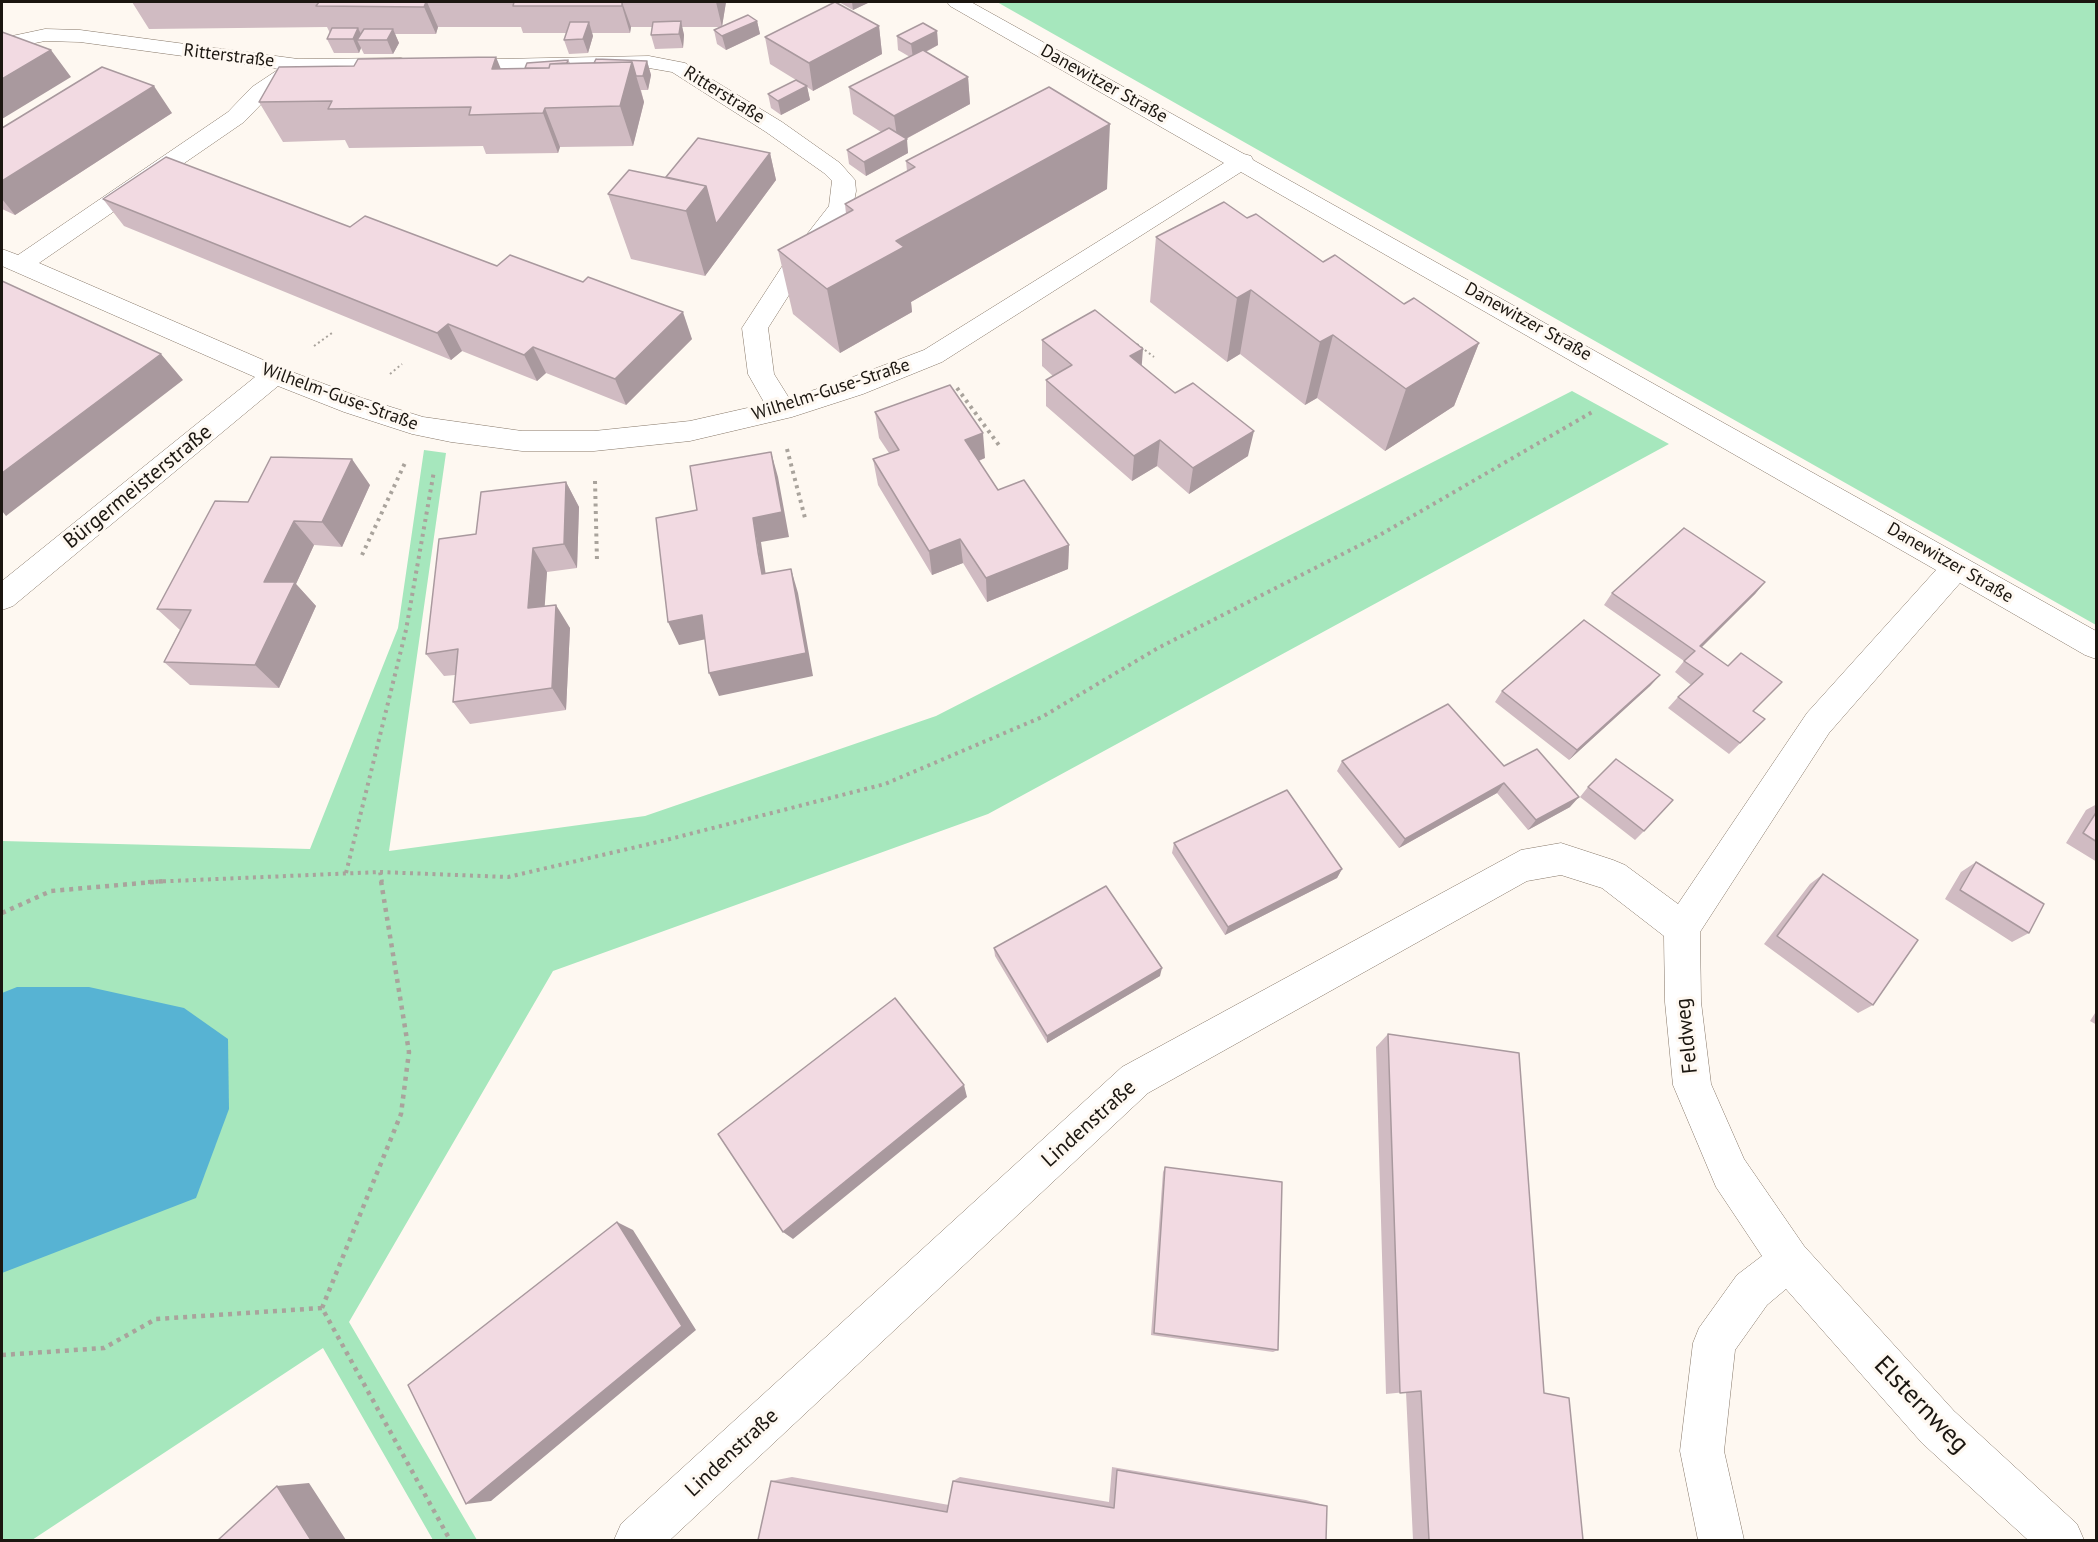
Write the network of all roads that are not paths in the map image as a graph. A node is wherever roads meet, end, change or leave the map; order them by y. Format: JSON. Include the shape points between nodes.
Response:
{"nodes":[{"id":1,"x":957,"y":2,"type":"edge"},
{"id":2,"x":2,"y":48,"type":"edge"},
{"id":3,"x":298,"y":65,"type":"junction"},
{"id":4,"x":1243,"y":162,"type":"junction"},
{"id":5,"x":11,"y":260,"type":"edge"},
{"id":6,"x":275,"y":375,"type":"junction"},
{"id":7,"x":782,"y":410,"type":"junction"},
{"id":8,"x":1956,"y":567,"type":"junction"},
{"id":9,"x":2,"y":598,"type":"edge"},
{"id":10,"x":2097,"y":646,"type":"edge"},
{"id":11,"x":1682,"y":928,"type":"junction"},
{"id":12,"x":1789,"y":1262,"type":"junction"},
{"id":13,"x":637,"y":1540,"type":"edge"},
{"id":14,"x":1721,"y":1540,"type":"edge"},
{"id":15,"x":2061,"y":1540,"type":"edge"}],
"edges":[{"from":1,"to":4,"type":"street","name":"Danewitzer Straße"},
{"from":2,"to":3,"type":"street","name":"Ritterstraße","via":[[45,35],[80,36]]},
{"from":3,"to":5,"type":"street","via":[[260,92],[236,117]]},
{"from":3,"to":7,"type":"street","name":"Ritterstraße","via":[[649,62],[678,67],[774,126],[832,168],[843,180],[844,191],[841,207],[755,328],[761,374]]},
{"from":4,"to":7,"type":"street","name":"Wilhelm-Guse-Straße","via":[[933,356]]},
{"from":4,"to":8,"type":"street","name":"Danewitzer Straße"},
{"from":5,"to":6,"type":"street","name":"Wilhelm-Guse-Straße"},
{"from":6,"to":7,"type":"street","name":"Wilhelm-Guse-Straße","via":[[422,427],[522,441],[594,441],[690,431]]},
{"from":6,"to":9,"type":"street","name":"Bürgermeisterstraße"},
{"from":8,"to":10,"type":"street","name":"Danewitzer Straße"},
{"from":8,"to":11,"type":"street","via":[[1818,723]]},
{"from":11,"to":12,"type":"street","name":"Feldweg","via":[[1683,1002],[1692,1085],[1730,1173]]},
{"from":11,"to":13,"type":"street","name":"Lindenstraße","via":[[1613,876],[1561,859],[1521,866],[1135,1080]]},
{"from":12,"to":14,"type":"street","via":[[1752,1290],[1714,1343],[1702,1451]]},
{"from":12,"to":15,"type":"street","name":"Elsternweg","via":[[1938,1427]]}]}
